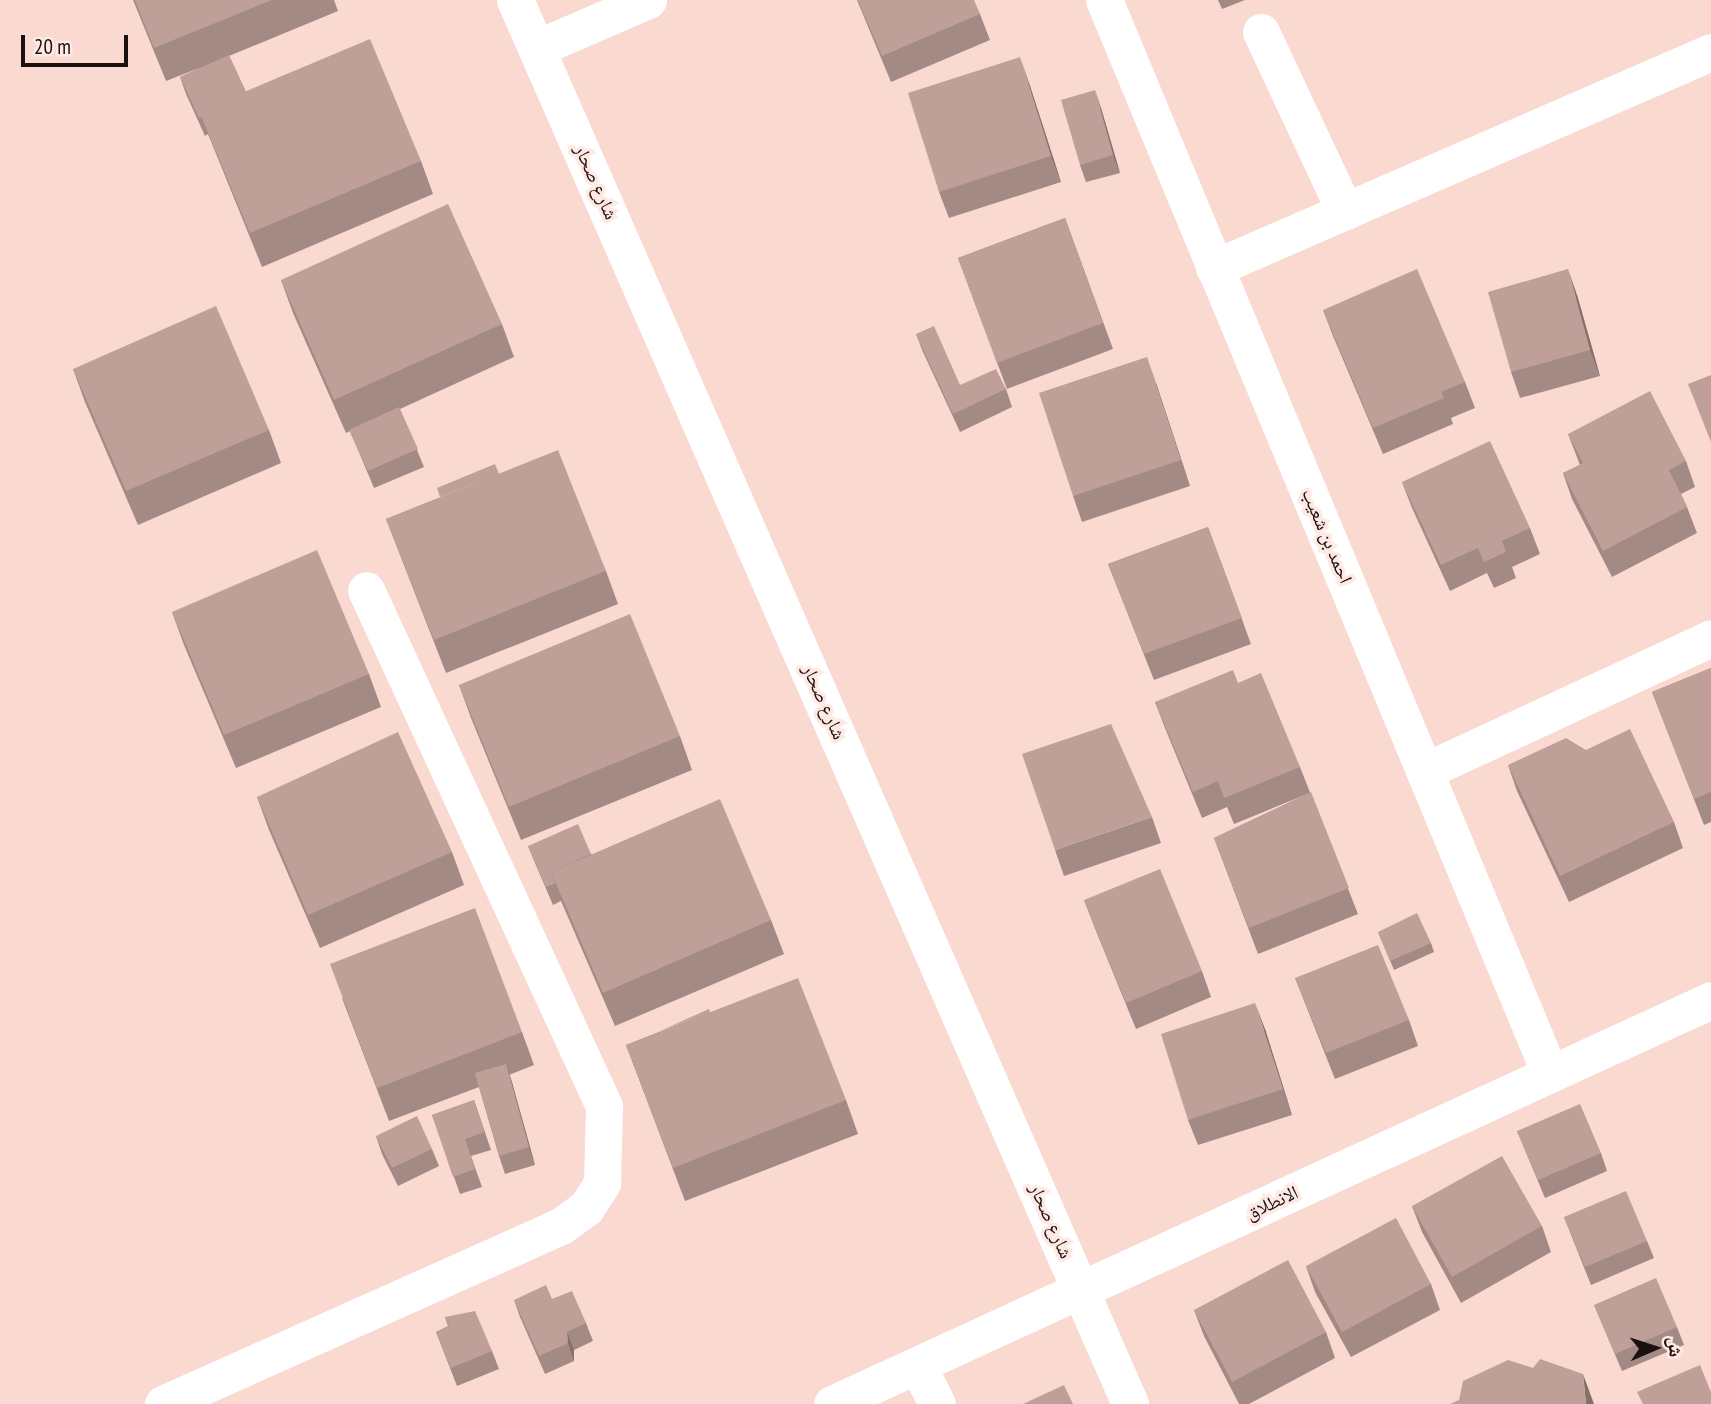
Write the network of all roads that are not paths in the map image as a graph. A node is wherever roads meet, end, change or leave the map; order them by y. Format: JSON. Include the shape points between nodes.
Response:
{"nodes":[{"id":1,"x":515,"y":0,"type":"edge"},
{"id":2,"x":648,"y":0,"type":"edge"},
{"id":3,"x":1104,"y":0,"type":"edge"},
{"id":4,"x":1261,"y":32,"type":"dead end"},
{"id":5,"x":537,"y":48,"type":"junction"},
{"id":6,"x":1711,"y":52,"type":"edge"},
{"id":7,"x":1345,"y":211,"type":"junction"},
{"id":8,"x":1214,"y":268,"type":"junction"},
{"id":9,"x":366,"y":590,"type":"dead end"},
{"id":10,"x":1711,"y":638,"type":"edge"},
{"id":11,"x":1425,"y":771,"type":"junction"},
{"id":12,"x":1711,"y":1000,"type":"edge"},
{"id":13,"x":1549,"y":1071,"type":"junction"},
{"id":14,"x":1083,"y":1292,"type":"junction"},
{"id":15,"x":918,"y":1366,"type":"junction"},
{"id":16,"x":163,"y":1404,"type":"edge"},
{"id":17,"x":832,"y":1404,"type":"edge"},
{"id":18,"x":937,"y":1404,"type":"edge"},
{"id":19,"x":1130,"y":1404,"type":"edge"}],
"edges":[{"from":1,"to":5,"type":"street","name":"شارع صحار"},
{"from":2,"to":5,"type":"street"},
{"from":3,"to":8,"type":"street","name":"احمد بن شعيب"},
{"from":4,"to":7,"type":"street"},
{"from":5,"to":14,"type":"street","name":"شارع صحار"},
{"from":6,"to":7,"type":"street"},
{"from":7,"to":8,"type":"street"},
{"from":8,"to":11,"type":"street","name":"احمد بن شعيب"},
{"from":9,"to":16,"type":"street","via":[[604,1106],[602,1183],[586,1208],[561,1226]]},
{"from":10,"to":11,"type":"street"},
{"from":11,"to":13,"type":"street","name":"احمد بن شعيب"},
{"from":12,"to":13,"type":"street","name":"الانطلاق"},
{"from":13,"to":14,"type":"street","name":"الانطلاق"},
{"from":14,"to":15,"type":"street","name":"الانطلاق"},
{"from":14,"to":19,"type":"street","name":"شارع صحار"},
{"from":15,"to":17,"type":"street","name":"الانطلاق"},
{"from":15,"to":18,"type":"street"}]}
